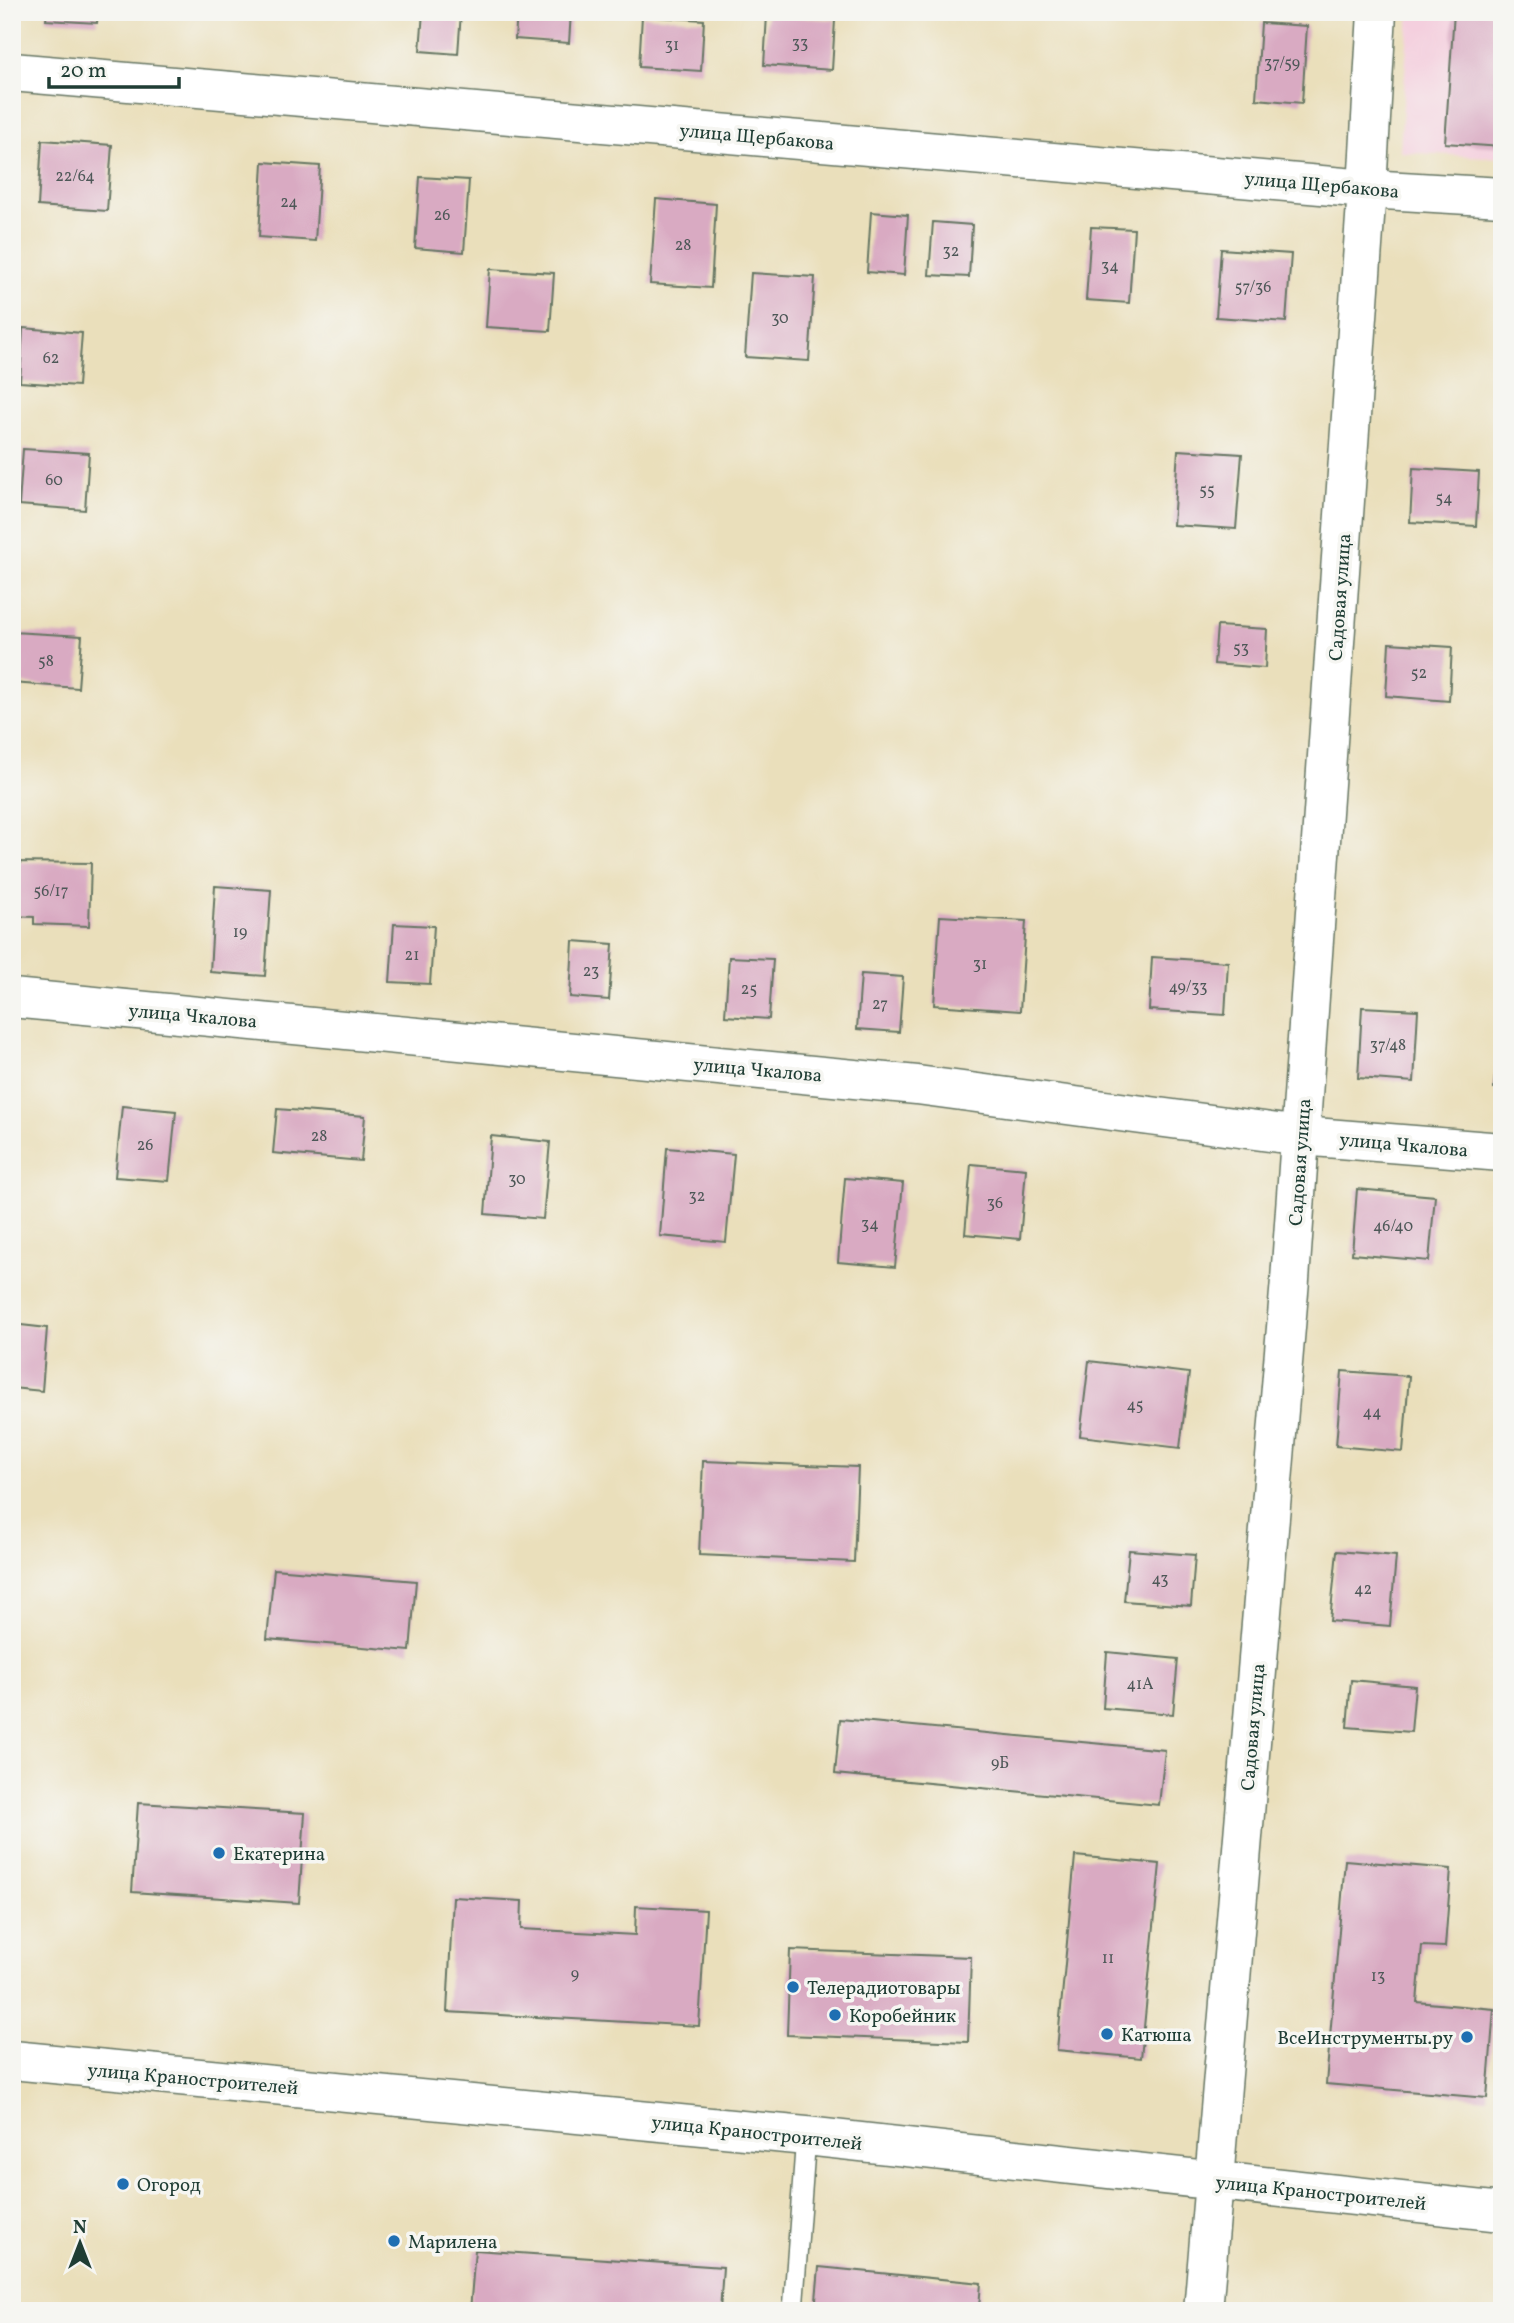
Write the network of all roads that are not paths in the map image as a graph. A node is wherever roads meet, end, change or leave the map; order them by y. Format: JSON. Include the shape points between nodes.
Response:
{"nodes":[{"id":1,"x":1377,"y":12,"type":"edge"},
{"id":2,"x":12,"y":72,"type":"edge"},
{"id":3,"x":1367,"y":189,"type":"junction"},
{"id":4,"x":1502,"y":197,"type":"edge"},
{"id":5,"x":12,"y":998,"type":"edge"},
{"id":6,"x":1301,"y":1136,"type":"junction"},
{"id":7,"x":1502,"y":1152,"type":"edge"},
{"id":8,"x":12,"y":2060,"type":"edge"},
{"id":9,"x":806,"y":2136,"type":"junction"},
{"id":10,"x":1213,"y":2181,"type":"junction"},
{"id":11,"x":1502,"y":2212,"type":"edge"},
{"id":12,"x":1203,"y":2305,"type":"edge"},
{"id":13,"x":793,"y":2311,"type":"edge"}],
"edges":[{"from":1,"to":3,"type":"street","name":"Садовая улица"},
{"from":2,"to":3,"type":"street","name":"улица Щербакова"},
{"from":3,"to":4,"type":"street","name":"улица Щербакова"},
{"from":3,"to":6,"type":"street","name":"Садовая улица"},
{"from":5,"to":6,"type":"street","name":"улица Чкалова","via":[[917,1085]]},
{"from":6,"to":7,"type":"street","name":"улица Чкалова"},
{"from":6,"to":10,"type":"street","name":"Садовая улица"},
{"from":8,"to":9,"type":"street","name":"улица Краностроителей"},
{"from":9,"to":10,"type":"street","name":"улица Краностроителей"},
{"from":9,"to":13,"type":"lane"},
{"from":10,"to":11,"type":"street","name":"улица Краностроителей"},
{"from":10,"to":12,"type":"street","name":"Садовая улица"}]}
